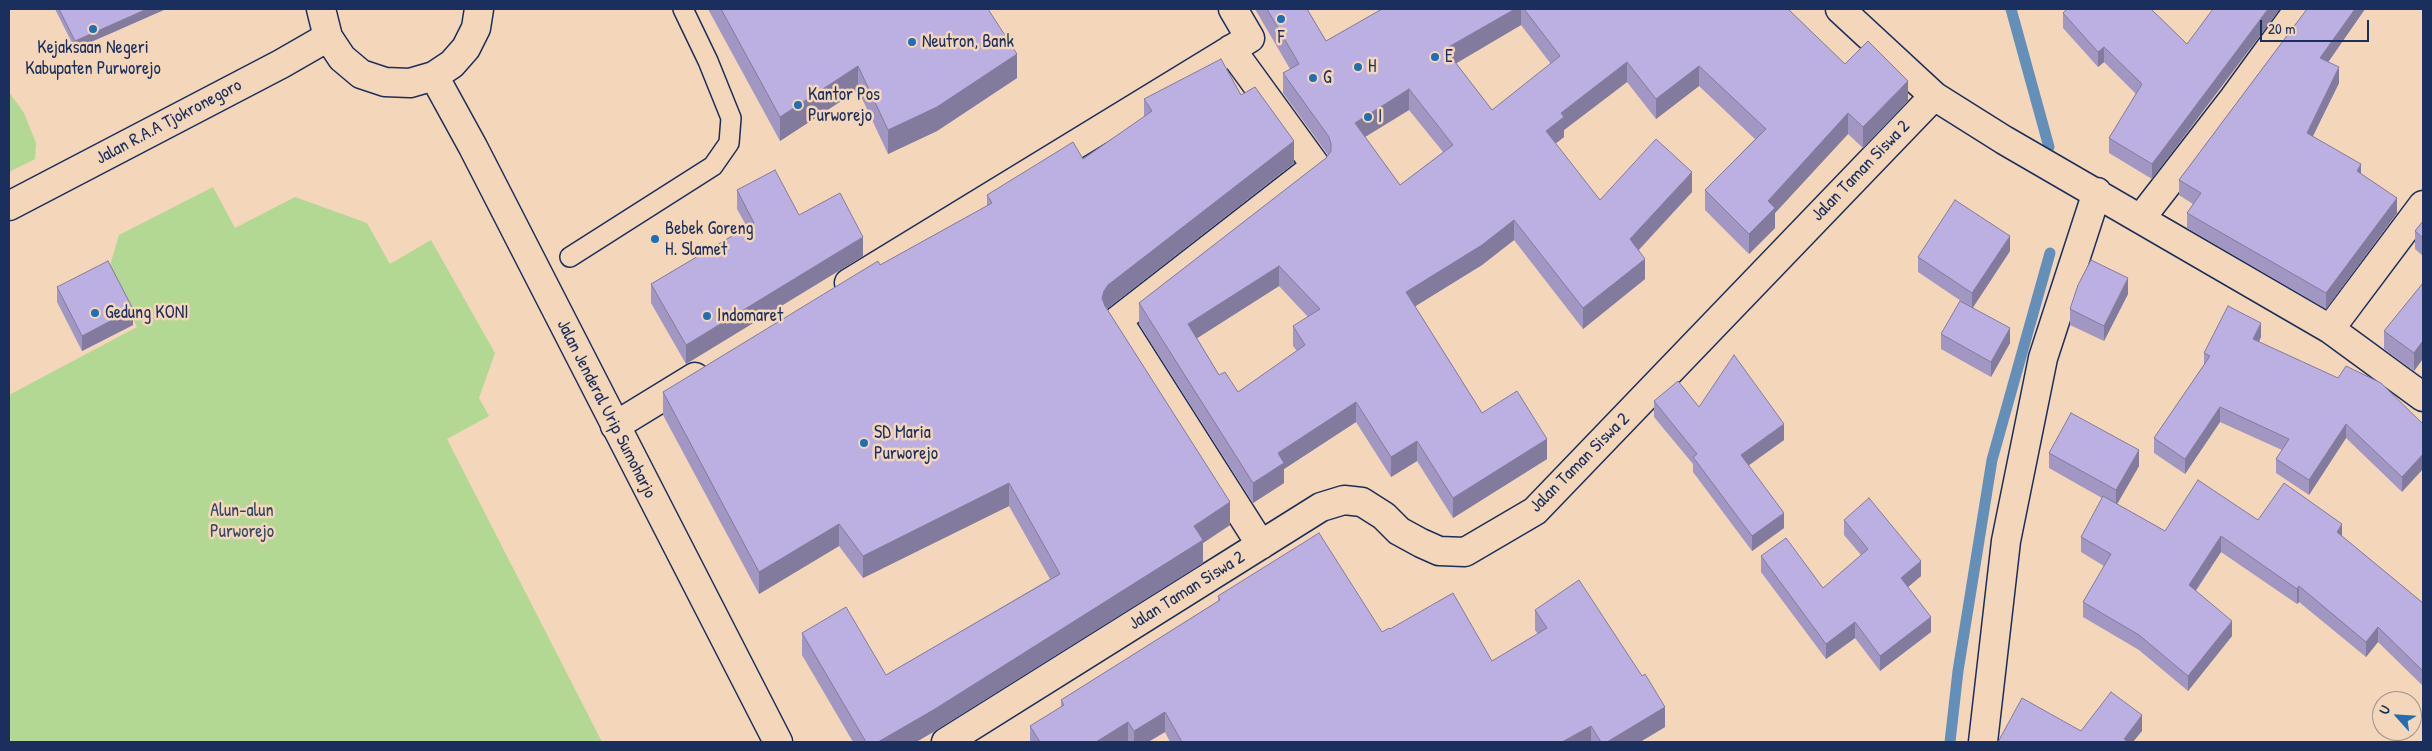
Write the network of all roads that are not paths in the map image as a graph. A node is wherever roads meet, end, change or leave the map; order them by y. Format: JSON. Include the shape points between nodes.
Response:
{"nodes":[{"id":1,"x":321,"y":9,"type":"edge"},
{"id":2,"x":479,"y":9,"type":"edge"},
{"id":3,"x":683,"y":9,"type":"edge"},
{"id":4,"x":1233,"y":9,"type":"edge"},
{"id":5,"x":1840,"y":9,"type":"edge"},
{"id":6,"x":2299,"y":9,"type":"edge"},
{"id":7,"x":328,"y":38,"type":"junction"},
{"id":8,"x":1231,"y":49,"type":"junction"},
{"id":9,"x":434,"y":76,"type":"junction"},
{"id":10,"x":1934,"y":96,"type":"junction"},
{"id":11,"x":2097,"y":192,"type":"junction"},
{"id":12,"x":2423,"y":205,"type":"edge"},
{"id":13,"x":9,"y":206,"type":"edge"},
{"id":14,"x":2141,"y":218,"type":"junction"},
{"id":15,"x":570,"y":257,"type":"dead end"},
{"id":16,"x":826,"y":297,"type":"edge"},
{"id":17,"x":2330,"y":329,"type":"junction"},
{"id":18,"x":716,"y":364,"type":"edge"},
{"id":19,"x":2423,"y":396,"type":"edge"},
{"id":20,"x":615,"y":426,"type":"junction"},
{"id":21,"x":1260,"y":545,"type":"junction"},
{"id":22,"x":778,"y":742,"type":"edge"},
{"id":23,"x":946,"y":742,"type":"edge"},
{"id":24,"x":1984,"y":742,"type":"edge"}],
"edges":[{"from":1,"to":7,"type":"street"},
{"from":2,"to":9,"type":"street","via":[[476,28],[466,48],[452,64]]},
{"from":3,"to":15,"type":"lane","via":[[730,118],[729,143],[713,166]]},
{"from":4,"to":8,"type":"street","via":[[1250,38]]},
{"from":5,"to":10,"type":"street"},
{"from":6,"to":14,"type":"street"},
{"from":7,"to":9,"type":"street","via":[[342,58],[361,74],[385,82],[410,83]]},
{"from":7,"to":13,"type":"street","name":"Jalan R.A.A Tjokronegoro"},
{"from":8,"to":16,"type":"street"},
{"from":8,"to":21,"type":"street","via":[[1316,166],[1118,320]]},
{"from":9,"to":20,"type":"street","name":"Jalan Jenderal Urip Sumoharjo"},
{"from":10,"to":11,"type":"street"},
{"from":10,"to":21,"type":"street","name":"Jalan Taman Siswa 2","via":[[1535,512],[1465,552],[1439,551],[1399,531],[1384,516],[1362,502],[1344,500],[1321,507]]},
{"from":11,"to":14,"type":"street"},
{"from":11,"to":24,"type":"street","via":[[2043,358],[2006,541]]},
{"from":12,"to":17,"type":"street"},
{"from":14,"to":17,"type":"street"},
{"from":17,"to":19,"type":"street"},
{"from":18,"to":20,"type":"street"},
{"from":20,"to":22,"type":"street","name":"Jalan Jenderal Urip Sumoharjo"},
{"from":21,"to":23,"type":"street","name":"Jalan Taman Siswa 2"}]}
